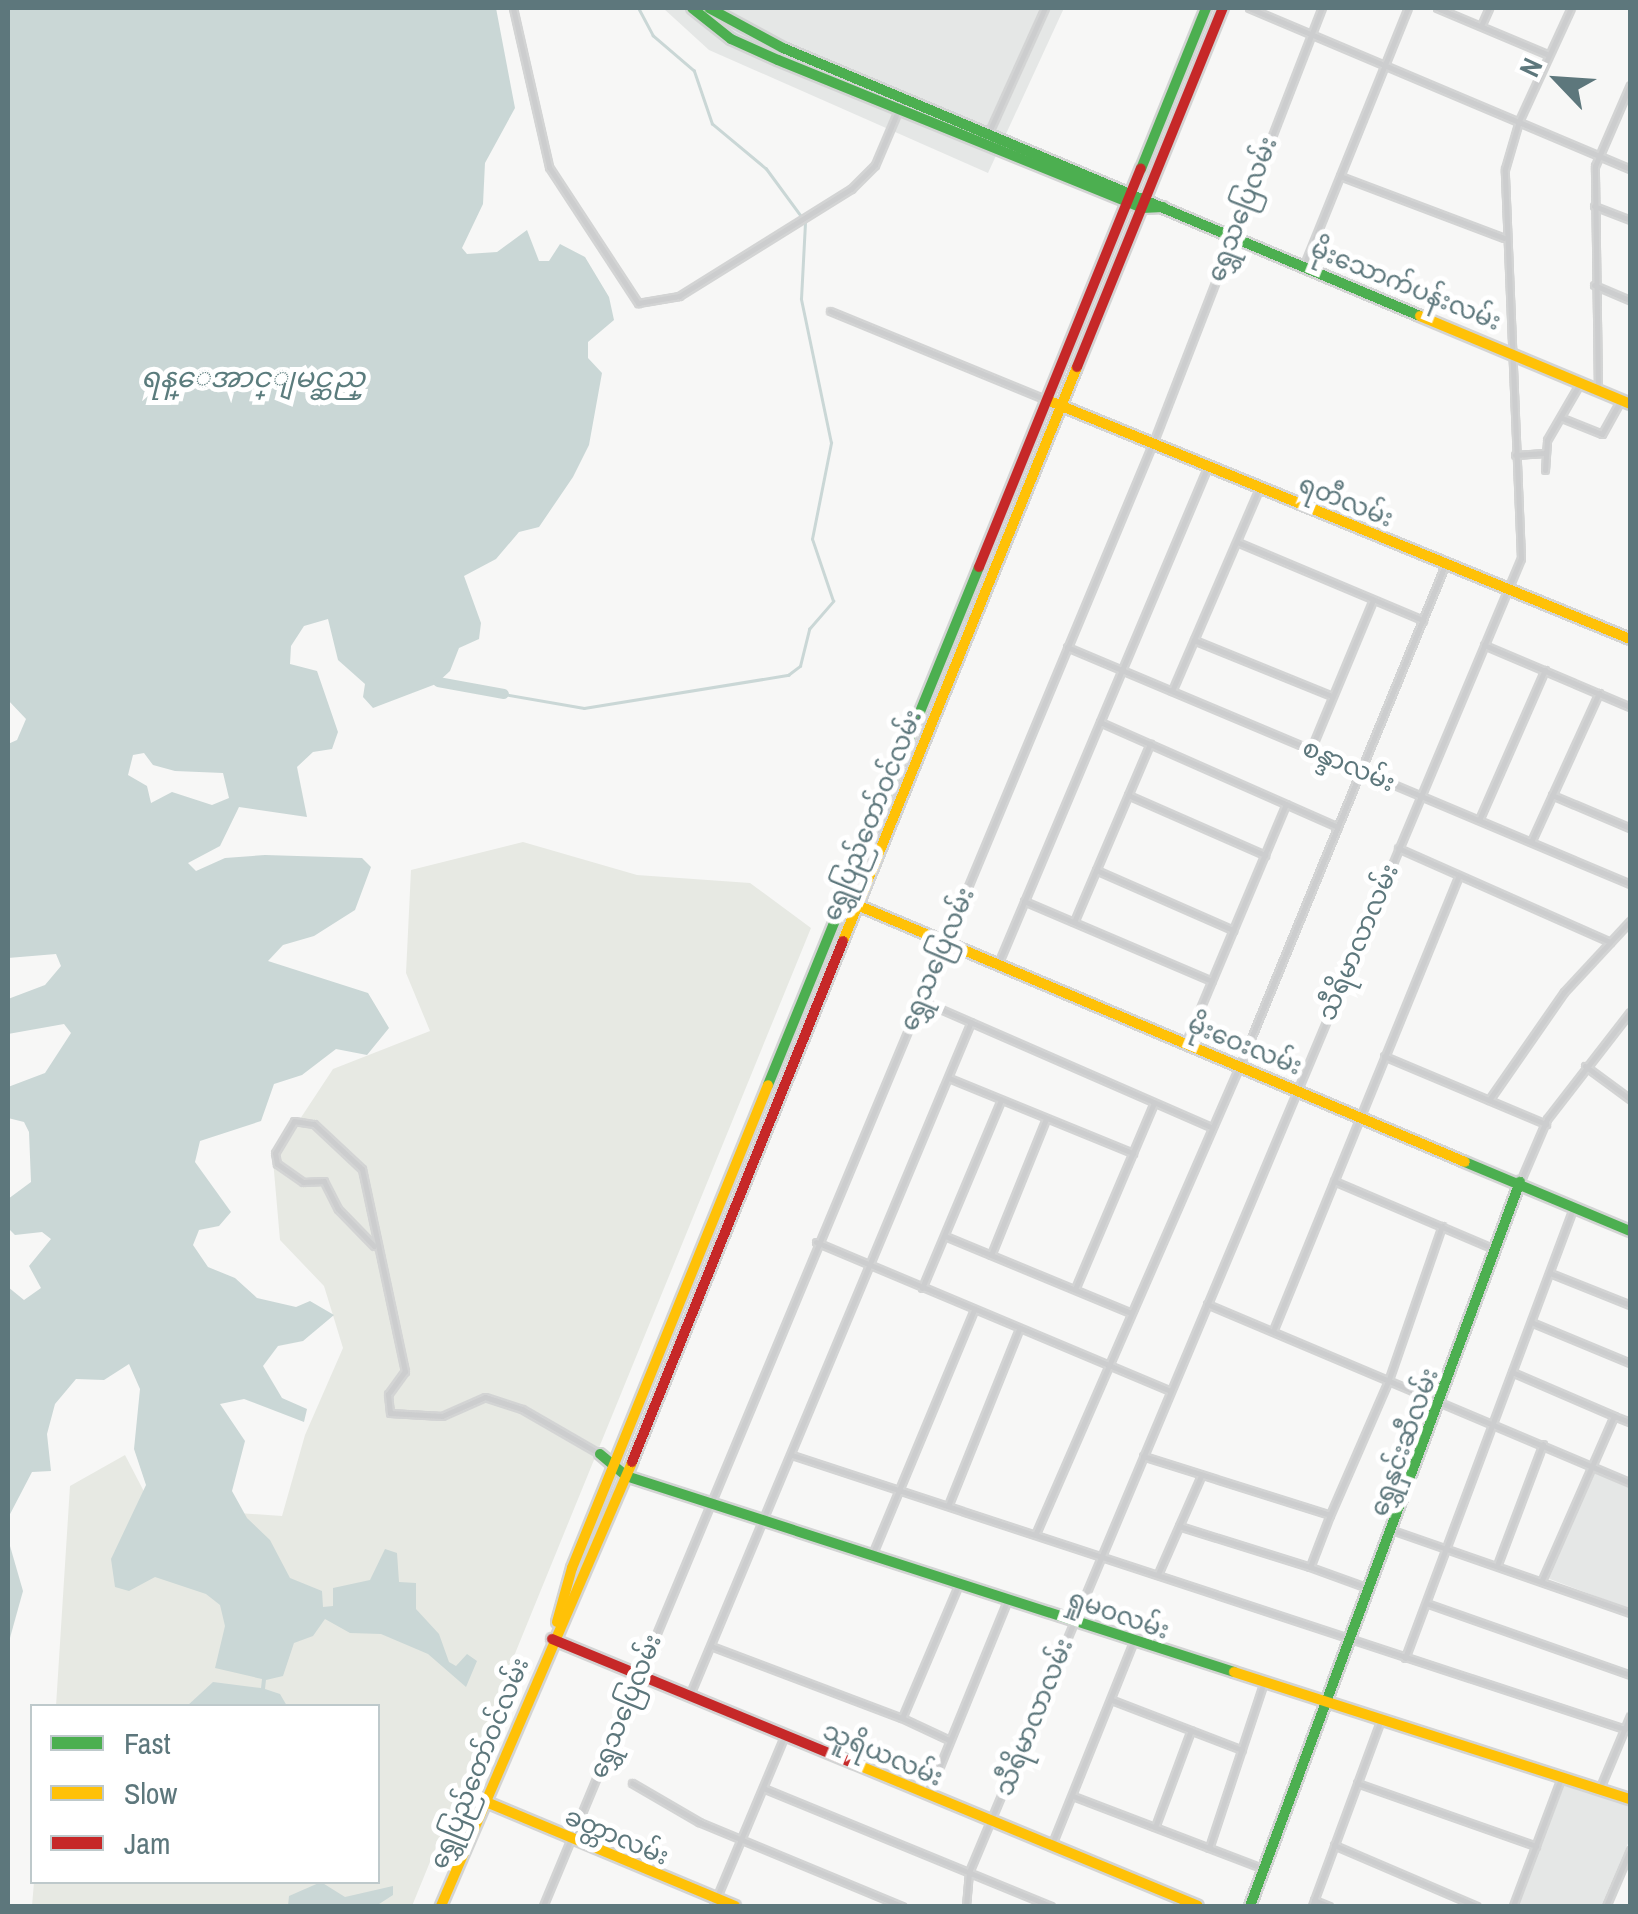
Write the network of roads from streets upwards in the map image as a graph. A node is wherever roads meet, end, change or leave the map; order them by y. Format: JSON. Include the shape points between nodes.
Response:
{"nodes":[{"id":1,"x":513,"y":8,"type":"edge"},
{"id":2,"x":692,"y":8,"type":"edge"},
{"id":3,"x":709,"y":8,"type":"edge"},
{"id":4,"x":1045,"y":8,"type":"edge"},
{"id":5,"x":1206,"y":8,"type":"edge"},
{"id":6,"x":1222,"y":8,"type":"edge"},
{"id":7,"x":1249,"y":8,"type":"edge"},
{"id":8,"x":1322,"y":8,"type":"edge"},
{"id":9,"x":1408,"y":8,"type":"edge"},
{"id":10,"x":1437,"y":8,"type":"edge"},
{"id":11,"x":1489,"y":8,"type":"edge"},
{"id":12,"x":1571,"y":8,"type":"edge"},
{"id":13,"x":1481,"y":26,"type":"junction"},
{"id":14,"x":1312,"y":33,"type":"junction"},
{"id":15,"x":1549,"y":55,"type":"junction"},
{"id":16,"x":1385,"y":64,"type":"junction"},
{"id":17,"x":1630,"y":85,"type":"edge"},
{"id":18,"x":904,"y":97,"type":"junction"},
{"id":19,"x":898,"y":109,"type":"junction"},
{"id":20,"x":1519,"y":121,"type":"junction"},
{"id":21,"x":990,"y":132,"type":"junction"},
{"id":22,"x":984,"y":144,"type":"junction"},
{"id":23,"x":1598,"y":154,"type":"junction"},
{"id":24,"x":1630,"y":169,"type":"edge"},
{"id":25,"x":1340,"y":176,"type":"junction"},
{"id":26,"x":1130,"y":196,"type":"junction"},
{"id":27,"x":1147,"y":196,"type":"junction"},
{"id":28,"x":1594,"y":206,"type":"junction"},
{"id":29,"x":1164,"y":207,"type":"junction"},
{"id":30,"x":1142,"y":208,"type":"junction"},
{"id":31,"x":1630,"y":220,"type":"edge"},
{"id":32,"x":1231,"y":234,"type":"junction"},
{"id":33,"x":1505,"y":238,"type":"junction"},
{"id":34,"x":1304,"y":266,"type":"junction"},
{"id":35,"x":1594,"y":285,"type":"junction"},
{"id":36,"x":1630,"y":300,"type":"edge"},
{"id":37,"x":830,"y":310,"type":"dead end"},
{"id":38,"x":1512,"y":350,"type":"junction"},
{"id":39,"x":1580,"y":382,"type":"junction"},
{"id":40,"x":1598,"y":390,"type":"junction"},
{"id":41,"x":1046,"y":400,"type":"junction"},
{"id":42,"x":1626,"y":402,"type":"edge"},
{"id":43,"x":1061,"y":406,"type":"junction"},
{"id":44,"x":1562,"y":418,"type":"junction"},
{"id":45,"x":1152,"y":443,"type":"junction"},
{"id":46,"x":1545,"y":453,"type":"junction"},
{"id":47,"x":1515,"y":456,"type":"junction"},
{"id":48,"x":1208,"y":466,"type":"junction"},
{"id":49,"x":1545,"y":470,"type":"dead end"},
{"id":50,"x":1260,"y":487,"type":"junction"},
{"id":51,"x":1237,"y":542,"type":"junction"},
{"id":52,"x":1446,"y":563,"type":"junction"},
{"id":53,"x":1510,"y":588,"type":"junction"},
{"id":54,"x":1373,"y":599,"type":"junction"},
{"id":55,"x":1423,"y":620,"type":"junction"},
{"id":56,"x":1630,"y":639,"type":"edge"},
{"id":57,"x":1194,"y":640,"type":"junction"},
{"id":58,"x":1484,"y":644,"type":"junction"},
{"id":59,"x":1067,"y":647,"type":"junction"},
{"id":60,"x":1122,"y":670,"type":"junction"},
{"id":61,"x":1545,"y":670,"type":"junction"},
{"id":62,"x":1172,"y":691,"type":"junction"},
{"id":63,"x":1599,"y":693,"type":"junction"},
{"id":64,"x":1332,"y":696,"type":"junction"},
{"id":65,"x":1630,"y":707,"type":"edge"},
{"id":66,"x":1100,"y":722,"type":"junction"},
{"id":67,"x":1150,"y":744,"type":"junction"},
{"id":68,"x":1312,"y":749,"type":"junction"},
{"id":69,"x":1362,"y":770,"type":"junction"},
{"id":70,"x":1128,"y":795,"type":"junction"},
{"id":71,"x":1552,"y":795,"type":"junction"},
{"id":72,"x":1420,"y":796,"type":"junction"},
{"id":73,"x":1286,"y":804,"type":"junction"},
{"id":74,"x":1479,"y":820,"type":"junction"},
{"id":75,"x":1338,"y":827,"type":"junction"},
{"id":76,"x":1630,"y":828,"type":"edge"},
{"id":77,"x":1531,"y":842,"type":"junction"},
{"id":78,"x":1398,"y":848,"type":"junction"},
{"id":79,"x":1265,"y":855,"type":"junction"},
{"id":80,"x":1096,"y":870,"type":"junction"},
{"id":81,"x":1458,"y":877,"type":"junction"},
{"id":82,"x":1630,"y":884,"type":"edge"},
{"id":83,"x":843,"y":898,"type":"junction"},
{"id":84,"x":1024,"y":901,"type":"junction"},
{"id":85,"x":857,"y":904,"type":"junction"},
{"id":86,"x":1630,"y":921,"type":"edge"},
{"id":87,"x":1074,"y":922,"type":"junction"},
{"id":88,"x":1233,"y":930,"type":"junction"},
{"id":89,"x":945,"y":942,"type":"junction"},
{"id":90,"x":1610,"y":942,"type":"junction"},
{"id":91,"x":998,"y":964,"type":"junction"},
{"id":92,"x":1212,"y":981,"type":"junction"},
{"id":93,"x":920,"y":1000,"type":"junction"},
{"id":94,"x":1630,"y":1012,"type":"edge"},
{"id":95,"x":972,"y":1022,"type":"junction"},
{"id":96,"x":1186,"y":1042,"type":"junction"},
{"id":97,"x":1384,"y":1056,"type":"junction"},
{"id":98,"x":1240,"y":1065,"type":"junction"},
{"id":99,"x":1586,"y":1066,"type":"junction"},
{"id":100,"x":949,"y":1078,"type":"junction"},
{"id":101,"x":1296,"y":1088,"type":"junction"},
{"id":102,"x":1630,"y":1099,"type":"edge"},
{"id":103,"x":1001,"y":1100,"type":"junction"},
{"id":104,"x":1490,"y":1100,"type":"junction"},
{"id":105,"x":1154,"y":1102,"type":"junction"},
{"id":106,"x":1359,"y":1114,"type":"junction"},
{"id":107,"x":1047,"y":1118,"type":"junction"},
{"id":108,"x":1546,"y":1124,"type":"junction"},
{"id":109,"x":751,"y":1125,"type":"junction"},
{"id":110,"x":1210,"y":1127,"type":"junction"},
{"id":111,"x":766,"y":1131,"type":"junction"},
{"id":112,"x":1133,"y":1153,"type":"junction"},
{"id":113,"x":1332,"y":1180,"type":"junction"},
{"id":114,"x":1520,"y":1182,"type":"junction"},
{"id":115,"x":1574,"y":1206,"type":"junction"},
{"id":116,"x":1442,"y":1226,"type":"junction"},
{"id":117,"x":1630,"y":1231,"type":"edge"},
{"id":118,"x":945,"y":1236,"type":"junction"},
{"id":119,"x":816,"y":1242,"type":"junction"},
{"id":120,"x":374,"y":1246,"type":"junction"},
{"id":121,"x":1496,"y":1250,"type":"junction"},
{"id":122,"x":991,"y":1255,"type":"junction"},
{"id":123,"x":872,"y":1266,"type":"junction"},
{"id":124,"x":1550,"y":1273,"type":"junction"},
{"id":125,"x":690,"y":1277,"type":"junction"},
{"id":126,"x":704,"y":1284,"type":"junction"},
{"id":127,"x":922,"y":1288,"type":"junction"},
{"id":128,"x":1075,"y":1289,"type":"junction"},
{"id":129,"x":1207,"y":1304,"type":"junction"},
{"id":130,"x":1630,"y":1305,"type":"edge"},
{"id":131,"x":974,"y":1310,"type":"junction"},
{"id":132,"x":1131,"y":1313,"type":"junction"},
{"id":133,"x":1531,"y":1322,"type":"junction"},
{"id":134,"x":1019,"y":1329,"type":"junction"},
{"id":135,"x":1272,"y":1331,"type":"junction"},
{"id":136,"x":1630,"y":1363,"type":"edge"},
{"id":137,"x":1108,"y":1366,"type":"junction"},
{"id":138,"x":1512,"y":1372,"type":"junction"},
{"id":139,"x":1389,"y":1379,"type":"junction"},
{"id":140,"x":1170,"y":1391,"type":"junction"},
{"id":141,"x":1440,"y":1400,"type":"junction"},
{"id":142,"x":1614,"y":1416,"type":"junction"},
{"id":143,"x":1630,"y":1422,"type":"edge"},
{"id":144,"x":1492,"y":1423,"type":"junction"},
{"id":145,"x":1543,"y":1444,"type":"junction"},
{"id":146,"x":600,"y":1454,"type":"joint"},
{"id":147,"x":792,"y":1455,"type":"junction"},
{"id":148,"x":1143,"y":1456,"type":"junction"},
{"id":149,"x":614,"y":1465,"type":"junction"},
{"id":150,"x":1593,"y":1468,"type":"junction"},
{"id":151,"x":626,"y":1476,"type":"junction"},
{"id":152,"x":1201,"y":1476,"type":"junction"},
{"id":153,"x":1630,"y":1483,"type":"edge"},
{"id":154,"x":896,"y":1490,"type":"junction"},
{"id":155,"x":708,"y":1503,"type":"junction"},
{"id":156,"x":948,"y":1506,"type":"junction"},
{"id":157,"x":1330,"y":1516,"type":"junction"},
{"id":158,"x":765,"y":1519,"type":"junction"},
{"id":159,"x":1179,"y":1526,"type":"junction"},
{"id":160,"x":1392,"y":1530,"type":"junction"},
{"id":161,"x":1036,"y":1533,"type":"junction"},
{"id":162,"x":1446,"y":1549,"type":"junction"},
{"id":163,"x":872,"y":1555,"type":"junction"},
{"id":164,"x":1101,"y":1555,"type":"junction"},
{"id":165,"x":1498,"y":1564,"type":"junction"},
{"id":166,"x":1310,"y":1568,"type":"junction"},
{"id":167,"x":1158,"y":1574,"type":"junction"},
{"id":168,"x":1542,"y":1580,"type":"junction"},
{"id":169,"x":960,"y":1581,"type":"junction"},
{"id":170,"x":1370,"y":1589,"type":"junction"},
{"id":171,"x":1008,"y":1599,"type":"junction"},
{"id":172,"x":1426,"y":1603,"type":"junction"},
{"id":173,"x":1630,"y":1613,"type":"edge"},
{"id":174,"x":1074,"y":1620,"type":"junction"},
{"id":175,"x":553,"y":1637,"type":"junction"},
{"id":176,"x":1134,"y":1640,"type":"junction"},
{"id":177,"x":1351,"y":1640,"type":"junction"},
{"id":178,"x":711,"y":1646,"type":"junction"},
{"id":179,"x":1405,"y":1658,"type":"junction"},
{"id":180,"x":638,"y":1672,"type":"junction"},
{"id":181,"x":1630,"y":1675,"type":"edge"},
{"id":182,"x":1264,"y":1685,"type":"junction"},
{"id":183,"x":690,"y":1694,"type":"junction"},
{"id":184,"x":1112,"y":1700,"type":"junction"},
{"id":185,"x":1327,"y":1706,"type":"junction"},
{"id":186,"x":1630,"y":1716,"type":"edge"},
{"id":187,"x":902,"y":1718,"type":"junction"},
{"id":188,"x":1380,"y":1722,"type":"junction"},
{"id":189,"x":1625,"y":1729,"type":"junction"},
{"id":190,"x":1191,"y":1730,"type":"junction"},
{"id":191,"x":785,"y":1734,"type":"junction"},
{"id":192,"x":949,"y":1740,"type":"junction"},
{"id":193,"x":1242,"y":1750,"type":"junction"},
{"id":194,"x":1561,"y":1778,"type":"junction"},
{"id":195,"x":632,"y":1783,"type":"dead end"},
{"id":196,"x":1358,"y":1783,"type":"junction"},
{"id":197,"x":763,"y":1788,"type":"junction"},
{"id":198,"x":1600,"y":1790,"type":"junction"},
{"id":199,"x":928,"y":1794,"type":"junction"},
{"id":200,"x":1072,"y":1796,"type":"junction"},
{"id":201,"x":1630,"y":1799,"type":"edge"},
{"id":202,"x":484,"y":1802,"type":"junction"},
{"id":203,"x":992,"y":1820,"type":"junction"},
{"id":204,"x":1155,"y":1827,"type":"junction"},
{"id":205,"x":572,"y":1838,"type":"junction"},
{"id":206,"x":742,"y":1838,"type":"junction"},
{"id":207,"x":1052,"y":1844,"type":"junction"},
{"id":208,"x":1334,"y":1846,"type":"junction"},
{"id":209,"x":1536,"y":1846,"type":"junction"},
{"id":210,"x":1209,"y":1848,"type":"junction"},
{"id":211,"x":1630,"y":1850,"type":"edge"},
{"id":212,"x":1264,"y":1869,"type":"junction"},
{"id":213,"x":969,"y":1872,"type":"junction"},
{"id":214,"x":715,"y":1903,"type":"edge"},
{"id":215,"x":1313,"y":1903,"type":"edge"},
{"id":216,"x":441,"y":1906,"type":"edge"},
{"id":217,"x":543,"y":1906,"type":"edge"},
{"id":218,"x":734,"y":1906,"type":"edge"},
{"id":219,"x":902,"y":1906,"type":"edge"},
{"id":220,"x":966,"y":1906,"type":"edge"},
{"id":221,"x":1051,"y":1906,"type":"edge"},
{"id":222,"x":1198,"y":1906,"type":"edge"},
{"id":223,"x":1250,"y":1906,"type":"edge"},
{"id":224,"x":1329,"y":1906,"type":"edge"},
{"id":225,"x":1476,"y":1906,"type":"edge"},
{"id":226,"x":1513,"y":1906,"type":"edge"},
{"id":227,"x":1606,"y":1906,"type":"edge"}],
"edges":[{"from":1,"to":19,"type":"street","via":[[549,168],[634,300],[679,296],[865,178]]},
{"from":2,"to":19,"type":"street","via":[[731,39]]},
{"from":3,"to":18,"type":"street","via":[[738,28]]},
{"from":4,"to":21,"type":"street"},
{"from":5,"to":26,"type":"street","name":"ရွှေပြည်တော်ဝင်လမ်း"},
{"from":6,"to":27,"type":"street","name":"ရွှေပြည်တော်ဝင်လမ်း"},
{"from":7,"to":14,"type":"street"},
{"from":8,"to":14,"type":"street","name":"ရွှေသပြေလမ်း"},
{"from":9,"to":16,"type":"street"},
{"from":10,"to":13,"type":"street"},
{"from":11,"to":13,"type":"street"},
{"from":12,"to":15,"type":"street","name":"သီရိမာလာလမ်း"},
{"from":13,"to":15,"type":"street"},
{"from":14,"to":16,"type":"street"},
{"from":14,"to":32,"type":"street","name":"ရွှေသပြေလမ်း"},
{"from":15,"to":20,"type":"street","name":"သီရိမာလာလမ်း"},
{"from":16,"to":20,"type":"street"},
{"from":16,"to":25,"type":"street"},
{"from":17,"to":23,"type":"street"},
{"from":18,"to":19,"type":"street"},
{"from":18,"to":21,"type":"street"},
{"from":19,"to":22,"type":"street"},
{"from":20,"to":23,"type":"street"},
{"from":20,"to":33,"type":"street","name":"သီရိမာလာလမ်း","via":[[1505,169]]},
{"from":21,"to":22,"type":"street"},
{"from":21,"to":26,"type":"street"},
{"from":22,"to":26,"type":"street"},
{"from":23,"to":24,"type":"street"},
{"from":23,"to":28,"type":"street"},
{"from":25,"to":33,"type":"street"},
{"from":25,"to":34,"type":"street"},
{"from":26,"to":27,"type":"street"},
{"from":26,"to":30,"type":"street"},
{"from":26,"to":41,"type":"street","name":"ရွှေပြည်တော်ဝင်လမ်း"},
{"from":27,"to":29,"type":"street"},
{"from":27,"to":30,"type":"street","name":"ရွှေပြည်တော်ဝင်လမ်း"},
{"from":28,"to":31,"type":"street"},
{"from":28,"to":35,"type":"street"},
{"from":29,"to":30,"type":"street"},
{"from":29,"to":32,"type":"street","name":"မိုးသောက်ပန်းလမ်း"},
{"from":30,"to":43,"type":"street","name":"ရွှေပြည်တော်ဝင်လမ်း"},
{"from":32,"to":34,"type":"street","name":"မိုးသောက်ပန်းလမ်း"},
{"from":32,"to":45,"type":"street","name":"ရွှေသပြေလမ်း"},
{"from":33,"to":38,"type":"street","name":"သီရိမာလာလမ်း"},
{"from":34,"to":38,"type":"street","name":"မိုးသောက်ပန်းလမ်း"},
{"from":35,"to":36,"type":"street"},
{"from":35,"to":40,"type":"street"},
{"from":37,"to":41,"type":"street"},
{"from":38,"to":39,"type":"street","name":"မိုးသောက်ပန်းလမ်း"},
{"from":38,"to":47,"type":"street","name":"သီရိမာလာလမ်း"},
{"from":39,"to":40,"type":"street","name":"မိုးသောက်ပန်းလမ်း"},
{"from":39,"to":44,"type":"street"},
{"from":40,"to":42,"type":"street","name":"မိုးသောက်ပန်းလမ်း"},
{"from":41,"to":43,"type":"street","name":"ရတီလမ်း"},
{"from":41,"to":83,"type":"street","name":"ရွှေပြည်တော်ဝင်လမ်း"},
{"from":42,"to":44,"type":"street","via":[[1602,434]]},
{"from":43,"to":45,"type":"street","name":"ရတီလမ်း"},
{"from":43,"to":85,"type":"street","name":"ရွှေပြည်တော်ဝင်လမ်း"},
{"from":44,"to":46,"type":"street"},
{"from":45,"to":48,"type":"street","name":"ရတီလမ်း"},
{"from":45,"to":59,"type":"street","name":"ရွှေသပြေလမ်း"},
{"from":46,"to":47,"type":"street"},
{"from":46,"to":49,"type":"street"},
{"from":47,"to":53,"type":"street","name":"သီရိမာလာလမ်း","via":[[1524,525]]},
{"from":48,"to":50,"type":"street","name":"ရတီလမ်း"},
{"from":48,"to":60,"type":"street"},
{"from":50,"to":51,"type":"street"},
{"from":50,"to":52,"type":"street","name":"ရတီလမ်း"},
{"from":51,"to":54,"type":"street"},
{"from":51,"to":57,"type":"street"},
{"from":52,"to":53,"type":"street","name":"ရတီလမ်း"},
{"from":52,"to":55,"type":"street"},
{"from":53,"to":56,"type":"street","name":"ရတီလမ်း"},
{"from":53,"to":58,"type":"street","name":"သီရိမာလာလမ်း"},
{"from":54,"to":55,"type":"street"},
{"from":54,"to":64,"type":"street"},
{"from":55,"to":69,"type":"street"},
{"from":57,"to":62,"type":"street"},
{"from":57,"to":64,"type":"street"},
{"from":58,"to":61,"type":"street"},
{"from":58,"to":72,"type":"street","name":"သီရိမာလာလမ်း"},
{"from":59,"to":60,"type":"street","name":"စန္ဒာလမ်း"},
{"from":59,"to":89,"type":"street","name":"ရွှေသပြေလမ်း"},
{"from":60,"to":62,"type":"street","name":"စန္ဒာလမ်း"},
{"from":60,"to":66,"type":"street"},
{"from":61,"to":63,"type":"street"},
{"from":61,"to":74,"type":"street"},
{"from":62,"to":68,"type":"street","name":"စန္ဒာလမ်း"},
{"from":63,"to":65,"type":"street"},
{"from":63,"to":71,"type":"street"},
{"from":64,"to":68,"type":"street"},
{"from":66,"to":67,"type":"street"},
{"from":66,"to":84,"type":"street"},
{"from":67,"to":70,"type":"street"},
{"from":67,"to":73,"type":"street"},
{"from":68,"to":69,"type":"street","name":"စန္ဒာလမ်း"},
{"from":69,"to":72,"type":"street","name":"စန္ဒာလမ်း"},
{"from":69,"to":75,"type":"street"},
{"from":70,"to":79,"type":"street"},
{"from":70,"to":80,"type":"street"},
{"from":71,"to":76,"type":"street"},
{"from":71,"to":77,"type":"street"},
{"from":72,"to":74,"type":"street","name":"စန္ဒာလမ်း"},
{"from":72,"to":78,"type":"street","name":"သီရိမာလာလမ်း"},
{"from":73,"to":75,"type":"street"},
{"from":73,"to":79,"type":"street"},
{"from":74,"to":77,"type":"street","name":"စန္ဒာလမ်း"},
{"from":75,"to":98,"type":"street"},
{"from":77,"to":82,"type":"street","name":"စန္ဒာလမ်း"},
{"from":78,"to":81,"type":"street"},
{"from":78,"to":101,"type":"street","name":"သီရိမာလာလမ်း"},
{"from":79,"to":88,"type":"street"},
{"from":80,"to":87,"type":"street"},
{"from":80,"to":88,"type":"street"},
{"from":81,"to":90,"type":"street"},
{"from":81,"to":97,"type":"street"},
{"from":83,"to":85,"type":"street","name":"မိုးဝေးလမ်း"},
{"from":83,"to":109,"type":"street","name":"ရွှေပြည်တော်ဝင်လမ်း"},
{"from":84,"to":87,"type":"street"},
{"from":84,"to":91,"type":"street"},
{"from":85,"to":89,"type":"street","name":"မိုးဝေးလမ်း"},
{"from":85,"to":111,"type":"street","name":"ရွှေပြည်တော်ဝင်လမ်း"},
{"from":86,"to":90,"type":"street"},
{"from":87,"to":92,"type":"street"},
{"from":88,"to":92,"type":"street"},
{"from":89,"to":91,"type":"street","name":"မိုးဝေးလမ်း"},
{"from":89,"to":93,"type":"street","name":"ရွှေသပြေလမ်း"},
{"from":90,"to":104,"type":"street","via":[[1564,992]]},
{"from":91,"to":96,"type":"street","name":"မိုးဝေးလမ်း"},
{"from":92,"to":96,"type":"street"},
{"from":93,"to":95,"type":"street"},
{"from":93,"to":119,"type":"street","name":"ရွှေသပြေလမ်း"},
{"from":94,"to":99,"type":"street","name":"ရွှေနှင်းဆီလမ်း"},
{"from":95,"to":100,"type":"street"},
{"from":95,"to":105,"type":"street"},
{"from":96,"to":98,"type":"street","name":"မိုးဝေးလမ်း"},
{"from":97,"to":104,"type":"street"},
{"from":97,"to":106,"type":"street"},
{"from":98,"to":101,"type":"street","name":"မိုးဝေးလမ်း"},
{"from":98,"to":110,"type":"street"},
{"from":99,"to":102,"type":"street"},
{"from":99,"to":108,"type":"street","name":"ရွှေနှင်းဆီလမ်း"},
{"from":100,"to":103,"type":"street"},
{"from":100,"to":123,"type":"street"},
{"from":101,"to":106,"type":"street","name":"မိုးဝေးလမ်း"},
{"from":101,"to":129,"type":"street","name":"သီရိမာလာလမ်း"},
{"from":103,"to":107,"type":"street"},
{"from":103,"to":118,"type":"street"},
{"from":104,"to":108,"type":"street"},
{"from":105,"to":110,"type":"street"},
{"from":105,"to":112,"type":"street"},
{"from":106,"to":113,"type":"street"},
{"from":106,"to":114,"type":"street","name":"မိုးဝေးလမ်း"},
{"from":107,"to":112,"type":"street"},
{"from":107,"to":122,"type":"street"},
{"from":108,"to":114,"type":"street","name":"ရွှေနှင်းဆီလမ်း"},
{"from":109,"to":111,"type":"street"},
{"from":109,"to":125,"type":"street","name":"ရွှေပြည်တော်ဝင်လမ်း"},
{"from":110,"to":132,"type":"street"},
{"from":111,"to":126,"type":"street","name":"ရွှေပြည်တော်ဝင်လမ်း"},
{"from":112,"to":128,"type":"street"},
{"from":113,"to":116,"type":"street"},
{"from":113,"to":135,"type":"street"},
{"from":114,"to":115,"type":"street","name":"မိုးဝေးလမ်း"},
{"from":114,"to":121,"type":"street","name":"ရွှေနှင်းဆီလမ်း"},
{"from":115,"to":117,"type":"street","name":"မိုးဝေးလမ်း"},
{"from":115,"to":124,"type":"street"},
{"from":116,"to":121,"type":"street"},
{"from":116,"to":139,"type":"street"},
{"from":118,"to":122,"type":"street"},
{"from":118,"to":127,"type":"street"},
{"from":119,"to":123,"type":"street"},
{"from":119,"to":155,"type":"street","name":"ရွှေသပြေလမ်း"},
{"from":120,"to":120,"type":"street","via":[[338,1208],[324,1181],[303,1182],[277,1164],[275,1153],[294,1122],[308,1120],[358,1162]]},
{"from":120,"to":146,"type":"street","via":[[392,1292],[397,1356],[405,1371],[388,1394],[390,1413],[442,1416],[484,1396],[522,1409]]},
{"from":121,"to":141,"type":"street","name":"ရွှေနှင်းဆီလမ်း"},
{"from":122,"to":128,"type":"street"},
{"from":123,"to":127,"type":"street"},
{"from":123,"to":147,"type":"street"},
{"from":124,"to":130,"type":"street"},
{"from":124,"to":133,"type":"street"},
{"from":125,"to":126,"type":"street"},
{"from":125,"to":149,"type":"street","name":"ရွှေပြည်တော်ဝင်လမ်း"},
{"from":126,"to":151,"type":"street","name":"ရွှေပြည်တော်ဝင်လမ်း"},
{"from":127,"to":131,"type":"street"},
{"from":128,"to":132,"type":"street"},
{"from":129,"to":135,"type":"street"},
{"from":129,"to":140,"type":"street","name":"သီရိမာလာလမ်း"},
{"from":131,"to":134,"type":"street"},
{"from":131,"to":154,"type":"street"},
{"from":132,"to":137,"type":"street"},
{"from":133,"to":136,"type":"street"},
{"from":133,"to":138,"type":"street"},
{"from":134,"to":137,"type":"street"},
{"from":134,"to":156,"type":"street"},
{"from":135,"to":139,"type":"street"},
{"from":137,"to":140,"type":"street"},
{"from":137,"to":161,"type":"street"},
{"from":138,"to":142,"type":"street"},
{"from":138,"to":144,"type":"street"},
{"from":139,"to":141,"type":"street"},
{"from":139,"to":157,"type":"street"},
{"from":140,"to":148,"type":"street","name":"သီရိမာလာလမ်း"},
{"from":141,"to":144,"type":"street"},
{"from":141,"to":160,"type":"street","name":"ရွှေနှင်းဆီလမ်း"},
{"from":142,"to":143,"type":"street"},
{"from":142,"to":150,"type":"street"},
{"from":144,"to":145,"type":"street"},
{"from":144,"to":162,"type":"street"},
{"from":145,"to":150,"type":"street"},
{"from":145,"to":165,"type":"street"},
{"from":146,"to":149,"type":"street","name":"ရှုမဝလမ်း"},
{"from":147,"to":154,"type":"street"},
{"from":147,"to":158,"type":"street"},
{"from":148,"to":152,"type":"street"},
{"from":148,"to":164,"type":"street","name":"သီရိမာလာလမ်း"},
{"from":149,"to":151,"type":"street","name":"ရှုမဝလမ်း"},
{"from":149,"to":175,"type":"street","name":"ရွှေပြည်တော်ဝင်လမ်း","via":[[572,1568]]},
{"from":150,"to":153,"type":"street"},
{"from":150,"to":168,"type":"street"},
{"from":151,"to":155,"type":"street","name":"ရှုမဝလမ်း"},
{"from":151,"to":175,"type":"street","name":"ရွှေပြည်တော်ဝင်လမ်း"},
{"from":152,"to":157,"type":"street"},
{"from":152,"to":159,"type":"street"},
{"from":154,"to":156,"type":"street"},
{"from":154,"to":163,"type":"street"},
{"from":155,"to":158,"type":"street","name":"ရှုမဝလမ်း"},
{"from":155,"to":180,"type":"street","name":"ရွှေသပြေလမ်း"},
{"from":156,"to":161,"type":"street"},
{"from":157,"to":166,"type":"street"},
{"from":158,"to":163,"type":"street","name":"ရှုမဝလမ်း"},
{"from":158,"to":178,"type":"street"},
{"from":159,"to":166,"type":"street"},
{"from":159,"to":167,"type":"street"},
{"from":160,"to":162,"type":"street"},
{"from":160,"to":170,"type":"street","name":"ရွှေနှင်းဆီလမ်း"},
{"from":161,"to":164,"type":"street"},
{"from":162,"to":165,"type":"street"},
{"from":162,"to":172,"type":"street"},
{"from":163,"to":169,"type":"street","name":"ရှုမဝလမ်း"},
{"from":164,"to":167,"type":"street"},
{"from":164,"to":174,"type":"street","name":"သီရိမာလာလမ်း"},
{"from":165,"to":168,"type":"street"},
{"from":166,"to":170,"type":"street"},
{"from":167,"to":177,"type":"street"},
{"from":168,"to":173,"type":"street"},
{"from":169,"to":171,"type":"street","name":"ရှုမဝလမ်း"},
{"from":169,"to":187,"type":"street"},
{"from":170,"to":177,"type":"street","name":"ရွှေနှင်းဆီလမ်း"},
{"from":171,"to":174,"type":"street","name":"ရှုမဝလမ်း"},
{"from":171,"to":192,"type":"street"},
{"from":172,"to":179,"type":"street"},
{"from":172,"to":181,"type":"street"},
{"from":174,"to":176,"type":"street","name":"ရှုမဝလမ်း"},
{"from":174,"to":203,"type":"street","name":"သီရိမာလာလမ်း"},
{"from":175,"to":180,"type":"street","name":"သူရိယလမ်း"},
{"from":175,"to":202,"type":"street","name":"ရွှေပြည်တော်ဝင်လမ်း"},
{"from":176,"to":182,"type":"street","name":"ရှုမဝလမ်း"},
{"from":176,"to":184,"type":"street"},
{"from":177,"to":179,"type":"street"},
{"from":177,"to":185,"type":"street","name":"ရွှေနှင်းဆီလမ်း"},
{"from":178,"to":183,"type":"street"},
{"from":178,"to":187,"type":"street"},
{"from":179,"to":189,"type":"street"},
{"from":180,"to":183,"type":"street","name":"သူရိယလမ်း"},
{"from":180,"to":205,"type":"street","name":"ရွှေသပြေလမ်း"},
{"from":182,"to":185,"type":"street","name":"ရှုမဝလမ်း"},
{"from":182,"to":193,"type":"street"},
{"from":183,"to":191,"type":"street","name":"သူရိယလမ်း"},
{"from":184,"to":190,"type":"street"},
{"from":184,"to":200,"type":"street"},
{"from":185,"to":188,"type":"street","name":"ရှုမဝလမ်း"},
{"from":185,"to":212,"type":"street","name":"ရွှေနှင်းဆီလမ်း"},
{"from":186,"to":189,"type":"street"},
{"from":187,"to":192,"type":"street"},
{"from":188,"to":194,"type":"street","name":"ရှုမဝလမ်း"},
{"from":188,"to":196,"type":"street"},
{"from":189,"to":198,"type":"street"},
{"from":190,"to":193,"type":"street"},
{"from":190,"to":204,"type":"street"},
{"from":191,"to":197,"type":"street"},
{"from":191,"to":199,"type":"street","name":"သူရိယလမ်း"},
{"from":192,"to":199,"type":"street"},
{"from":193,"to":210,"type":"street"},
{"from":194,"to":198,"type":"street","name":"ရှုမဝလမ်း"},
{"from":194,"to":209,"type":"street"},
{"from":195,"to":206,"type":"street"},
{"from":196,"to":208,"type":"street"},
{"from":196,"to":209,"type":"street"},
{"from":197,"to":206,"type":"street"},
{"from":197,"to":213,"type":"street"},
{"from":198,"to":201,"type":"street","name":"ရှုမဝလမ်း"},
{"from":199,"to":203,"type":"street","name":"သူရိယလမ်း"},
{"from":200,"to":204,"type":"street"},
{"from":200,"to":207,"type":"street"},
{"from":202,"to":205,"type":"street","name":"ခတ္တာလမ်း"},
{"from":202,"to":216,"type":"street","name":"ရွှေပြည်တော်ဝင်လမ်း"},
{"from":203,"to":207,"type":"street","name":"သူရိယလမ်း"},
{"from":203,"to":213,"type":"street","name":"သီရိမာလာလမ်း"},
{"from":204,"to":210,"type":"street"},
{"from":205,"to":214,"type":"street","name":"ခတ္တာလမ်း"},
{"from":205,"to":217,"type":"street","name":"ရွှေသပြေလမ်း"},
{"from":206,"to":214,"type":"street"},
{"from":206,"to":219,"type":"street"},
{"from":207,"to":222,"type":"street","name":"သူရိယလမ်း"},
{"from":208,"to":215,"type":"street"},
{"from":208,"to":225,"type":"street"},
{"from":209,"to":226,"type":"street"},
{"from":210,"to":212,"type":"street"},
{"from":211,"to":227,"type":"street"},
{"from":212,"to":223,"type":"street","name":"ရွှေနှင်းဆီလမ်း"},
{"from":213,"to":220,"type":"street","name":"သီရိမာလာလမ်း"},
{"from":213,"to":221,"type":"street"},
{"from":214,"to":218,"type":"street","name":"ခတ္တာလမ်း"},
{"from":215,"to":224,"type":"street"}]}
